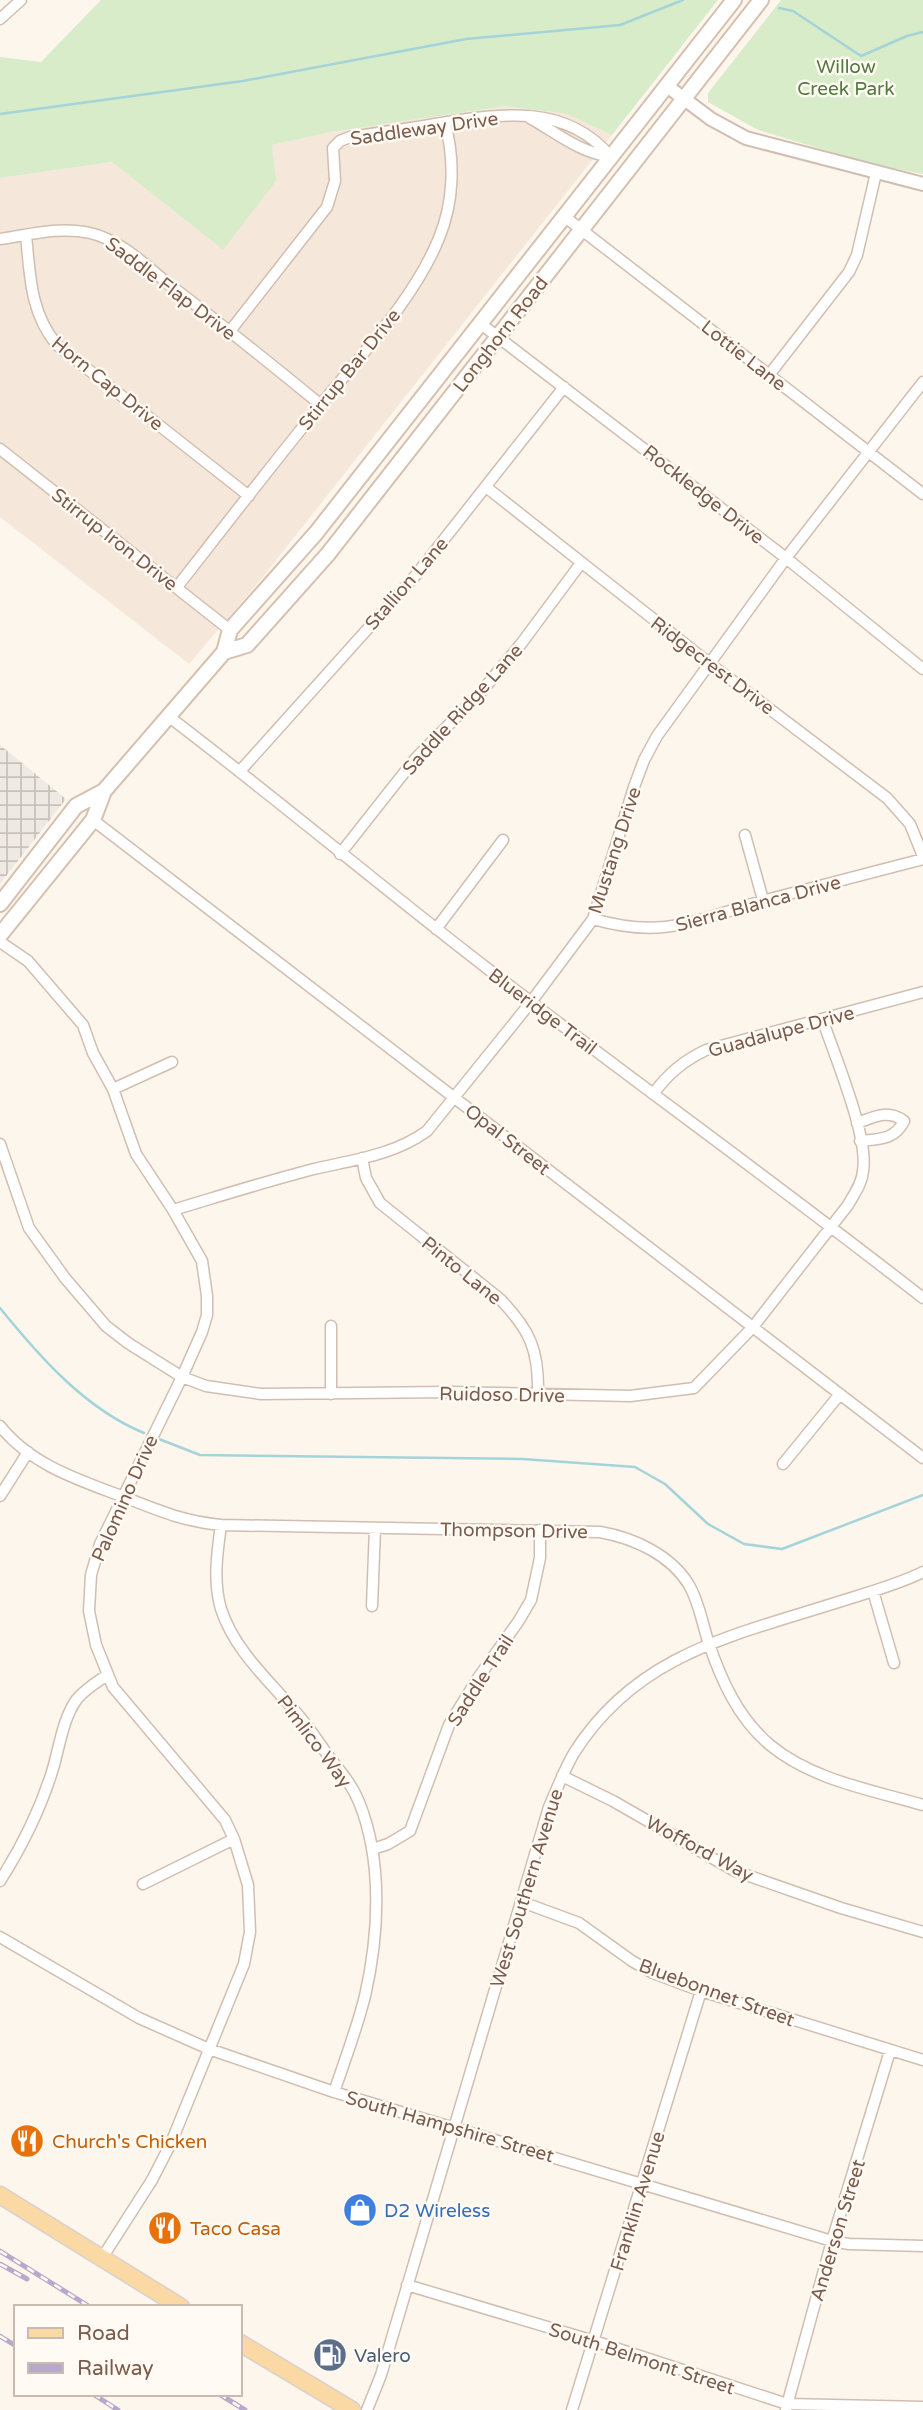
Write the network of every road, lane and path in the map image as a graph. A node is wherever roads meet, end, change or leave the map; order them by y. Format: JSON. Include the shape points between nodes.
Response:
{"nodes":[{"id":1,"x":22,"y":0,"type":"edge"},
{"id":2,"x":734,"y":0,"type":"edge"},
{"id":3,"x":761,"y":0,"type":"edge"},
{"id":4,"x":0,"y":19,"type":"edge"},
{"id":5,"x":667,"y":86,"type":"junction"},
{"id":6,"x":684,"y":100,"type":"junction"},
{"id":7,"x":527,"y":116,"type":"junction"},
{"id":8,"x":444,"y":122,"type":"junction"},
{"id":9,"x":611,"y":158,"type":"junction"},
{"id":10,"x":876,"y":173,"type":"junction"},
{"id":11,"x":923,"y":184,"type":"edge"},
{"id":12,"x":565,"y":217,"type":"junction"},
{"id":13,"x":582,"y":230,"type":"junction"},
{"id":14,"x":26,"y":235,"type":"junction"},
{"id":15,"x":0,"y":239,"type":"edge"},
{"id":16,"x":481,"y":324,"type":"junction"},
{"id":17,"x":230,"y":331,"type":"junction"},
{"id":18,"x":498,"y":337,"type":"junction"},
{"id":19,"x":769,"y":375,"type":"junction"},
{"id":20,"x":923,"y":382,"type":"edge"},
{"id":21,"x":564,"y":387,"type":"junction"},
{"id":22,"x":321,"y":405,"type":"junction"},
{"id":23,"x":0,"y":449,"type":"edge"},
{"id":24,"x":869,"y":452,"type":"junction"},
{"id":25,"x":486,"y":487,"type":"junction"},
{"id":26,"x":923,"y":494,"type":"edge"},
{"id":27,"x":249,"y":496,"type":"junction"},
{"id":28,"x":786,"y":558,"type":"junction"},
{"id":29,"x":581,"y":563,"type":"junction"},
{"id":30,"x":177,"y":587,"type":"junction"},
{"id":31,"x":230,"y":631,"type":"junction"},
{"id":32,"x":225,"y":652,"type":"junction"},
{"id":33,"x":709,"y":663,"type":"junction"},
{"id":34,"x":923,"y":669,"type":"edge"},
{"id":35,"x":168,"y":716,"type":"junction"},
{"id":36,"x":240,"y":771,"type":"junction"},
{"id":37,"x":104,"y":791,"type":"junction"},
{"id":38,"x":93,"y":820,"type":"junction"},
{"id":39,"x":745,"y":835,"type":"dead end"},
{"id":40,"x":503,"y":840,"type":"dead end"},
{"id":41,"x":340,"y":854,"type":"junction"},
{"id":42,"x":923,"y":858,"type":"edge"},
{"id":43,"x":764,"y":901,"type":"junction"},
{"id":44,"x":0,"y":904,"type":"edge"},
{"id":45,"x":593,"y":919,"type":"junction"},
{"id":46,"x":436,"y":929,"type":"junction"},
{"id":47,"x":0,"y":935,"type":"edge"},
{"id":48,"x":0,"y":942,"type":"edge"},
{"id":49,"x":923,"y":992,"type":"edge"},
{"id":50,"x":531,"y":1002,"type":"junction"},
{"id":51,"x":823,"y":1021,"type":"junction"},
{"id":52,"x":172,"y":1062,"type":"dead end"},
{"id":53,"x":113,"y":1089,"type":"junction"},
{"id":54,"x":653,"y":1094,"type":"junction"},
{"id":55,"x":454,"y":1097,"type":"junction"},
{"id":56,"x":857,"y":1122,"type":"junction"},
{"id":57,"x":860,"y":1141,"type":"junction"},
{"id":58,"x":0,"y":1144,"type":"edge"},
{"id":59,"x":362,"y":1158,"type":"junction"},
{"id":60,"x":173,"y":1210,"type":"junction"},
{"id":61,"x":831,"y":1227,"type":"junction"},
{"id":62,"x":923,"y":1298,"type":"edge"},
{"id":63,"x":331,"y":1326,"type":"dead end"},
{"id":64,"x":753,"y":1327,"type":"junction"},
{"id":65,"x":182,"y":1377,"type":"junction"},
{"id":66,"x":331,"y":1394,"type":"junction"},
{"id":67,"x":538,"y":1394,"type":"junction"},
{"id":68,"x":840,"y":1394,"type":"junction"},
{"id":69,"x":0,"y":1426,"type":"edge"},
{"id":70,"x":28,"y":1452,"type":"junction"},
{"id":71,"x":923,"y":1458,"type":"edge"},
{"id":72,"x":783,"y":1464,"type":"dead end"},
{"id":73,"x":0,"y":1496,"type":"edge"},
{"id":74,"x":122,"y":1497,"type":"junction"},
{"id":75,"x":221,"y":1525,"type":"junction"},
{"id":76,"x":375,"y":1528,"type":"junction"},
{"id":77,"x":540,"y":1530,"type":"junction"},
{"id":78,"x":923,"y":1572,"type":"edge"},
{"id":79,"x":873,"y":1591,"type":"junction"},
{"id":80,"x":372,"y":1606,"type":"dead end"},
{"id":81,"x":709,"y":1644,"type":"junction"},
{"id":82,"x":894,"y":1663,"type":"dead end"},
{"id":83,"x":107,"y":1675,"type":"junction"},
{"id":84,"x":562,"y":1776,"type":"junction"},
{"id":85,"x":923,"y":1805,"type":"edge"},
{"id":86,"x":234,"y":1839,"type":"junction"},
{"id":87,"x":373,"y":1849,"type":"junction"},
{"id":88,"x":0,"y":1881,"type":"edge"},
{"id":89,"x":144,"y":1884,"type":"dead end"},
{"id":90,"x":522,"y":1902,"type":"junction"},
{"id":91,"x":923,"y":1932,"type":"edge"},
{"id":92,"x":0,"y":1937,"type":"edge"},
{"id":93,"x":701,"y":1990,"type":"junction"},
{"id":94,"x":209,"y":2049,"type":"junction"},
{"id":95,"x":890,"y":2052,"type":"junction"},
{"id":96,"x":923,"y":2060,"type":"edge"},
{"id":97,"x":334,"y":2092,"type":"junction"},
{"id":98,"x":455,"y":2127,"type":"junction"},
{"id":99,"x":643,"y":2183,"type":"junction"},
{"id":100,"x":0,"y":2195,"type":"edge"},
{"id":101,"x":832,"y":2241,"type":"junction"},
{"id":102,"x":923,"y":2246,"type":"edge"},
{"id":103,"x":102,"y":2258,"type":"junction"},
{"id":104,"x":407,"y":2285,"type":"junction"},
{"id":105,"x":178,"y":2305,"type":"edge"},
{"id":106,"x":594,"y":2341,"type":"junction"},
{"id":107,"x":242,"y":2344,"type":"edge"},
{"id":108,"x":923,"y":2406,"type":"edge"},
{"id":109,"x":786,"y":2407,"type":"edge"},
{"id":110,"x":352,"y":2410,"type":"edge"},
{"id":111,"x":367,"y":2410,"type":"edge"},
{"id":112,"x":572,"y":2410,"type":"edge"}],
"edges":[{"from":1,"to":4,"type":"street"},
{"from":2,"to":5,"type":"main road","name":"Longhorn Road"},
{"from":3,"to":6,"type":"main road","name":"Longhorn Road"},
{"from":5,"to":6,"type":"street"},
{"from":5,"to":9,"type":"main road","name":"Longhorn Road"},
{"from":6,"to":10,"type":"street","via":[[746,138]]},
{"from":6,"to":13,"type":"main road","name":"Longhorn Road"},
{"from":7,"to":8,"type":"street","name":"Saddleway Drive"},
{"from":7,"to":9,"type":"street","name":"Saddleway Drive","via":[[578,148]]},
{"from":7,"to":9,"type":"street","name":"Saddleway Drive","via":[[576,128]]},
{"from":8,"to":17,"type":"street","name":"Saddleway Drive","via":[[340,141],[333,148],[335,181],[327,207]]},
{"from":8,"to":22,"type":"street","name":"Stirrup Bar Drive","via":[[452,177],[440,237],[422,275]]},
{"from":9,"to":12,"type":"main road","name":"Longhorn Road"},
{"from":10,"to":11,"type":"street"},
{"from":10,"to":19,"type":"street","via":[[849,272]]},
{"from":12,"to":13,"type":"street","name":"Lottie Lane"},
{"from":12,"to":16,"type":"main road","name":"Longhorn Road"},
{"from":13,"to":18,"type":"main road","name":"Longhorn Road"},
{"from":13,"to":19,"type":"street","name":"Lottie Lane"},
{"from":14,"to":15,"type":"street","name":"Saddle Flap Drive"},
{"from":14,"to":17,"type":"street","name":"Saddle Flap Drive","via":[[77,230],[104,237]]},
{"from":14,"to":27,"type":"street","name":"Horn Cap Drive","via":[[33,297],[41,323],[57,345]]},
{"from":16,"to":18,"type":"street","name":"Rockledge Drive"},
{"from":16,"to":31,"type":"main road","name":"Longhorn Road","via":[[316,533]]},
{"from":17,"to":22,"type":"street","name":"Saddle Flap Drive"},
{"from":18,"to":21,"type":"street","name":"Rockledge Drive"},
{"from":18,"to":32,"type":"main road","name":"Longhorn Road","via":[[328,554],[247,645]]},
{"from":19,"to":24,"type":"street","name":"Lottie Lane"},
{"from":20,"to":24,"type":"street","name":"Mustang Drive"},
{"from":21,"to":25,"type":"street","name":"Stallion Lane"},
{"from":21,"to":28,"type":"street","name":"Rockledge Drive"},
{"from":22,"to":27,"type":"street","name":"Stirrup Bar Drive"},
{"from":23,"to":30,"type":"street","name":"Stirrup Iron Drive"},
{"from":24,"to":26,"type":"street","name":"Lottie Lane"},
{"from":24,"to":28,"type":"street","name":"Mustang Drive"},
{"from":25,"to":29,"type":"street","name":"Ridgecrest Drive"},
{"from":25,"to":36,"type":"street","name":"Stallion Lane","via":[[416,575]]},
{"from":27,"to":30,"type":"street","name":"Stirrup Bar Drive"},
{"from":28,"to":33,"type":"street","name":"Mustang Drive"},
{"from":28,"to":34,"type":"street","name":"Rockledge Drive"},
{"from":29,"to":33,"type":"street","name":"Ridgecrest Drive"},
{"from":29,"to":41,"type":"street","name":"Saddle Ridge Lane","via":[[490,682],[415,758]]},
{"from":30,"to":31,"type":"street","name":"Stirrup Iron Drive"},
{"from":31,"to":32,"type":"main road","name":"Longhorn Road"},
{"from":32,"to":35,"type":"main road","name":"Longhorn Road"},
{"from":33,"to":42,"type":"street","name":"Ridgecrest Drive","via":[[887,798],[909,824]]},
{"from":33,"to":45,"type":"street","name":"Mustang Drive","via":[[644,760]]},
{"from":35,"to":36,"type":"street","name":"Blueridge Trail"},
{"from":35,"to":37,"type":"main road","name":"Longhorn Road"},
{"from":36,"to":41,"type":"street","name":"Blueridge Trail"},
{"from":37,"to":38,"type":"main road","name":"Longhorn Road"},
{"from":37,"to":44,"type":"main road","name":"Longhorn Road","via":[[76,806]]},
{"from":38,"to":47,"type":"main road","name":"Longhorn Road"},
{"from":38,"to":55,"type":"street","name":"Opal Street"},
{"from":39,"to":43,"type":"street"},
{"from":40,"to":46,"type":"street"},
{"from":41,"to":46,"type":"street","name":"Blueridge Trail"},
{"from":42,"to":43,"type":"street","name":"Sierra Blanca Drive"},
{"from":43,"to":45,"type":"street","name":"Sierra Blanca Drive","via":[[682,926],[636,929]]},
{"from":45,"to":50,"type":"street","name":"Mustang Drive"},
{"from":46,"to":50,"type":"street","name":"Blueridge Trail"},
{"from":48,"to":53,"type":"street","name":"Palomino Drive","via":[[28,961],[83,1025]]},
{"from":49,"to":51,"type":"street","name":"Guadalupe Drive"},
{"from":50,"to":54,"type":"street","name":"Blueridge Trail"},
{"from":50,"to":55,"type":"street","name":"Mustang Drive"},
{"from":51,"to":54,"type":"street","name":"Guadalupe Drive","via":[[706,1050],[668,1074]]},
{"from":51,"to":56,"type":"street","name":"Ruidoso Drive"},
{"from":52,"to":53,"type":"street"},
{"from":53,"to":60,"type":"street","name":"Palomino Drive","via":[[136,1154]]},
{"from":54,"to":61,"type":"street","name":"Blueridge Trail"},
{"from":55,"to":59,"type":"street","name":"Mustang Drive","via":[[412,1142]]},
{"from":55,"to":64,"type":"street","name":"Opal Street"},
{"from":56,"to":57,"type":"street","name":"Ruidoso Drive"},
{"from":56,"to":57,"type":"street","via":[[883,1114],[904,1121],[892,1136]]},
{"from":57,"to":61,"type":"street","name":"Ruidoso Drive","via":[[864,1160],[859,1186]]},
{"from":58,"to":65,"type":"street","name":"Ruidoso Drive","via":[[29,1228],[65,1278],[106,1326]]},
{"from":59,"to":60,"type":"street","name":"Mustang Drive"},
{"from":59,"to":67,"type":"street","name":"Pinto Lane","via":[[366,1178],[380,1203],[516,1316],[535,1349]]},
{"from":60,"to":65,"type":"street","name":"Palomino Drive","via":[[202,1261],[207,1296],[202,1332]]},
{"from":61,"to":62,"type":"street","name":"Blueridge Trail"},
{"from":61,"to":64,"type":"street","name":"Ruidoso Drive"},
{"from":63,"to":66,"type":"street"},
{"from":64,"to":67,"type":"street","name":"Ruidoso Drive","via":[[694,1388],[630,1396]]},
{"from":64,"to":68,"type":"street","name":"Opal Street"},
{"from":65,"to":66,"type":"street","name":"Ruidoso Drive","via":[[206,1386],[261,1394]]},
{"from":65,"to":74,"type":"street","name":"Palomino Drive"},
{"from":66,"to":67,"type":"street","name":"Ruidoso Drive"},
{"from":68,"to":71,"type":"street","name":"Opal Street"},
{"from":68,"to":72,"type":"street"},
{"from":69,"to":70,"type":"street","name":"Thompson Drive"},
{"from":70,"to":73,"type":"street"},
{"from":70,"to":74,"type":"street","name":"Thompson Drive","via":[[64,1475]]},
{"from":74,"to":75,"type":"street","name":"Thompson Drive","via":[[191,1522]]},
{"from":74,"to":83,"type":"street","name":"Palomino Drive","via":[[94,1560],[90,1583],[91,1627]]},
{"from":75,"to":76,"type":"street","name":"Thompson Drive"},
{"from":75,"to":87,"type":"street","name":"Pimlico Way","via":[[216,1576],[221,1609],[230,1629],[348,1781]]},
{"from":76,"to":77,"type":"street","name":"Thompson Drive"},
{"from":76,"to":80,"type":"street"},
{"from":77,"to":81,"type":"street","name":"Thompson Drive","via":[[612,1534],[656,1552],[688,1583]]},
{"from":77,"to":87,"type":"street","name":"Saddle Trail","via":[[540,1558],[530,1600],[449,1725],[410,1831]]},
{"from":78,"to":79,"type":"street","name":"West Southern Avenue"},
{"from":79,"to":81,"type":"street","name":"West Southern Avenue"},
{"from":79,"to":82,"type":"street"},
{"from":81,"to":84,"type":"street","name":"West Southern Avenue","via":[[657,1668],[620,1696],[585,1737]]},
{"from":81,"to":85,"type":"street","name":"Thompson Drive","via":[[734,1702],[769,1745],[819,1774]]},
{"from":83,"to":86,"type":"street","name":"Palomino Drive","via":[[218,1810]]},
{"from":83,"to":88,"type":"street","via":[[82,1693],[72,1707],[38,1809]]},
{"from":84,"to":90,"type":"street","name":"West Southern Avenue"},
{"from":84,"to":91,"type":"street","name":"Wofford Way","via":[[735,1871]]},
{"from":86,"to":89,"type":"street"},
{"from":86,"to":94,"type":"street","name":"Palomino Drive","via":[[248,1885],[250,1932],[243,1964]]},
{"from":87,"to":97,"type":"street","name":"Pimlico Way","via":[[373,1953],[365,1997]]},
{"from":90,"to":93,"type":"street","name":"Bluebonnet Street","via":[[579,1923],[653,1973]]},
{"from":90,"to":98,"type":"street","name":"West Southern Avenue"},
{"from":92,"to":94,"type":"street","name":"South Hampshire Street","via":[[139,2018]]},
{"from":93,"to":95,"type":"street","name":"Bluebonnet Street"},
{"from":93,"to":99,"type":"street","name":"Franklin Avenue"},
{"from":94,"to":97,"type":"street","name":"South Hampshire Street"},
{"from":94,"to":103,"type":"street","name":"Palomino Drive","via":[[171,2143]]},
{"from":95,"to":96,"type":"street","name":"Bluebonnet Street"},
{"from":95,"to":101,"type":"street","name":"Anderson Street"},
{"from":97,"to":98,"type":"street","name":"South Hampshire Street"},
{"from":98,"to":99,"type":"street","name":"South Hampshire Street"},
{"from":98,"to":104,"type":"street","name":"West Southern Avenue"},
{"from":99,"to":101,"type":"street","name":"South Hampshire Street"},
{"from":99,"to":106,"type":"street","name":"Franklin Avenue"},
{"from":100,"to":103,"type":"main road"},
{"from":101,"to":102,"type":"street","name":"South Hampshire Street"},
{"from":101,"to":109,"type":"street","name":"Anderson Street"},
{"from":103,"to":105,"type":"main road"},
{"from":104,"to":106,"type":"street","name":"South Belmont Street"},
{"from":104,"to":111,"type":"street","name":"West Southern Avenue"},
{"from":106,"to":109,"type":"street","name":"South Belmont Street"},
{"from":106,"to":112,"type":"street","name":"Franklin Avenue"},
{"from":107,"to":110,"type":"main road"},
{"from":108,"to":109,"type":"street","name":"South Belmont Street"}]}
